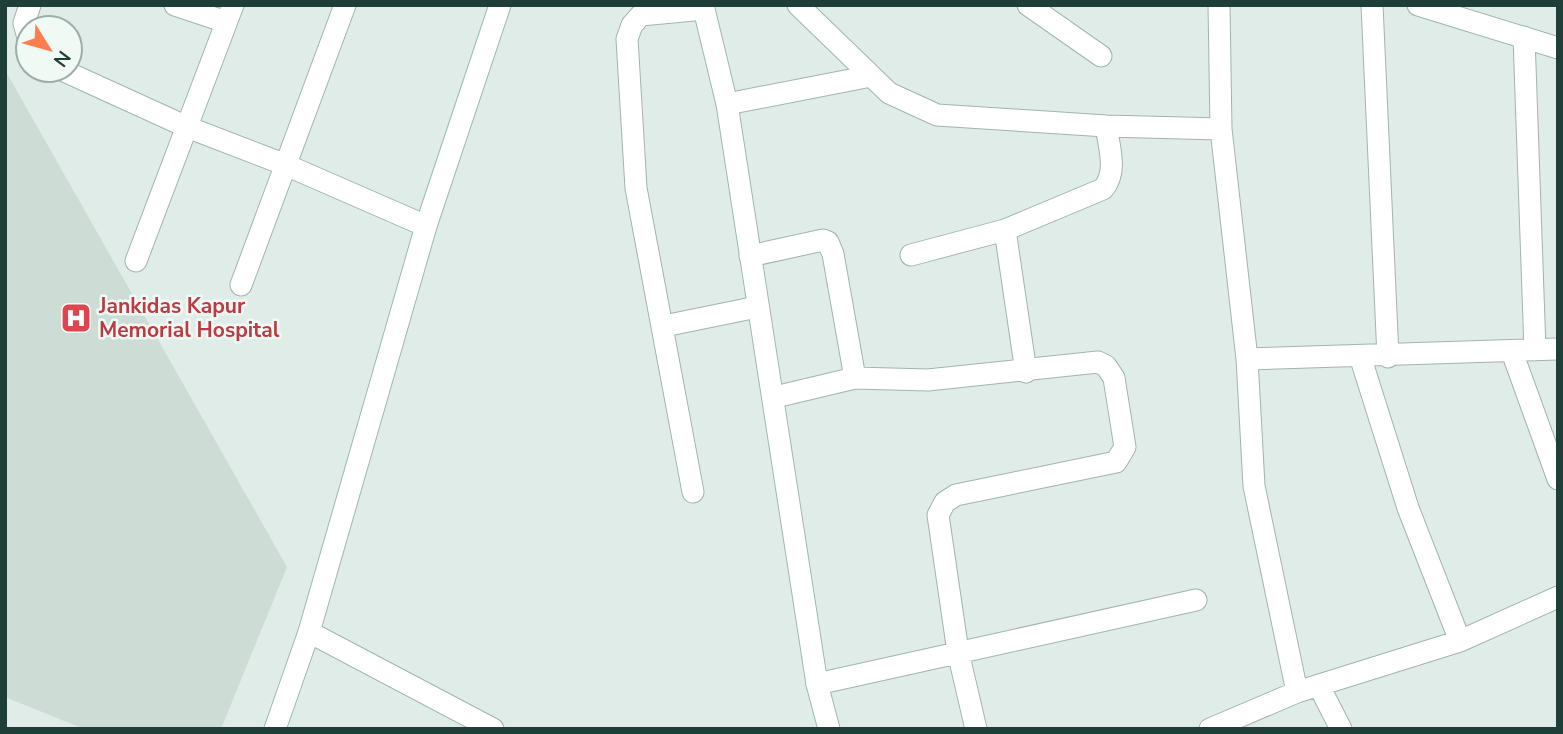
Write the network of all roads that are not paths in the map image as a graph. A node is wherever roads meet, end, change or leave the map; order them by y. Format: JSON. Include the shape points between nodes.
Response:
{"nodes":[{"id":1,"x":175,"y":5,"type":"edge"},
{"id":2,"x":345,"y":5,"type":"edge"},
{"id":3,"x":500,"y":5,"type":"edge"},
{"id":4,"x":798,"y":5,"type":"edge"},
{"id":5,"x":1028,"y":5,"type":"edge"},
{"id":6,"x":1219,"y":5,"type":"edge"},
{"id":7,"x":1372,"y":5,"type":"edge"},
{"id":8,"x":1418,"y":5,"type":"edge"},
{"id":9,"x":704,"y":7,"type":"edge"},
{"id":10,"x":229,"y":13,"type":"edge"},
{"id":11,"x":1524,"y":37,"type":"junction"},
{"id":12,"x":1558,"y":48,"type":"edge"},
{"id":13,"x":1101,"y":55,"type":"dead end"},
{"id":14,"x":871,"y":76,"type":"junction"},
{"id":15,"x":84,"y":80,"type":"edge"},
{"id":16,"x":727,"y":104,"type":"junction"},
{"id":17,"x":1106,"y":126,"type":"junction"},
{"id":18,"x":187,"y":127,"type":"junction"},
{"id":19,"x":1221,"y":129,"type":"junction"},
{"id":20,"x":286,"y":165,"type":"junction"},
{"id":21,"x":426,"y":226,"type":"junction"},
{"id":22,"x":1005,"y":230,"type":"junction"},
{"id":23,"x":911,"y":254,"type":"dead end"},
{"id":24,"x":750,"y":256,"type":"junction"},
{"id":25,"x":136,"y":261,"type":"dead end"},
{"id":26,"x":241,"y":285,"type":"dead end"},
{"id":27,"x":757,"y":307,"type":"junction"},
{"id":28,"x":664,"y":326,"type":"junction"},
{"id":29,"x":1558,"y":349,"type":"edge"},
{"id":30,"x":1535,"y":350,"type":"junction"},
{"id":31,"x":1512,"y":352,"type":"junction"},
{"id":32,"x":1360,"y":356,"type":"junction"},
{"id":33,"x":1388,"y":357,"type":"junction"},
{"id":34,"x":1247,"y":359,"type":"junction"},
{"id":35,"x":1026,"y":372,"type":"junction"},
{"id":36,"x":855,"y":378,"type":"junction"},
{"id":37,"x":775,"y":397,"type":"junction"},
{"id":38,"x":1558,"y":479,"type":"edge"},
{"id":39,"x":693,"y":492,"type":"dead end"},
{"id":40,"x":1558,"y":597,"type":"edge"},
{"id":41,"x":1196,"y":600,"type":"dead end"},
{"id":42,"x":309,"y":632,"type":"junction"},
{"id":43,"x":1460,"y":641,"type":"junction"},
{"id":44,"x":958,"y":652,"type":"junction"},
{"id":45,"x":817,"y":684,"type":"junction"},
{"id":46,"x":1319,"y":686,"type":"junction"},
{"id":47,"x":1297,"y":692,"type":"junction"},
{"id":48,"x":275,"y":729,"type":"edge"},
{"id":49,"x":493,"y":729,"type":"edge"},
{"id":50,"x":829,"y":729,"type":"edge"},
{"id":51,"x":976,"y":729,"type":"edge"},
{"id":52,"x":1210,"y":729,"type":"edge"},
{"id":53,"x":1341,"y":729,"type":"edge"}],
"edges":[{"from":1,"to":10,"type":"street"},
{"from":2,"to":20,"type":"street"},
{"from":3,"to":21,"type":"street"},
{"from":4,"to":14,"type":"street"},
{"from":5,"to":13,"type":"street"},
{"from":6,"to":19,"type":"street"},
{"from":7,"to":33,"type":"street"},
{"from":8,"to":11,"type":"street"},
{"from":9,"to":16,"type":"street"},
{"from":9,"to":28,"type":"street","via":[[641,16],[627,39],[636,188]]},
{"from":10,"to":18,"type":"street"},
{"from":11,"to":12,"type":"street"},
{"from":11,"to":30,"type":"street"},
{"from":14,"to":16,"type":"street"},
{"from":14,"to":17,"type":"street","via":[[897,99],[937,115]]},
{"from":15,"to":18,"type":"street"},
{"from":16,"to":24,"type":"street"},
{"from":17,"to":19,"type":"street"},
{"from":17,"to":22,"type":"street","via":[[1112,170],[1103,189]]},
{"from":18,"to":20,"type":"street"},
{"from":18,"to":25,"type":"street"},
{"from":19,"to":34,"type":"street"},
{"from":20,"to":21,"type":"street"},
{"from":20,"to":26,"type":"street"},
{"from":21,"to":42,"type":"street"},
{"from":22,"to":23,"type":"street"},
{"from":22,"to":35,"type":"street"},
{"from":24,"to":27,"type":"street"},
{"from":24,"to":36,"type":"street","via":[[828,242]]},
{"from":27,"to":28,"type":"street"},
{"from":27,"to":37,"type":"street"},
{"from":28,"to":39,"type":"street"},
{"from":29,"to":30,"type":"street"},
{"from":30,"to":31,"type":"street"},
{"from":31,"to":33,"type":"street"},
{"from":31,"to":38,"type":"street"},
{"from":32,"to":33,"type":"street"},
{"from":32,"to":34,"type":"street"},
{"from":32,"to":43,"type":"street","via":[[1408,508]]},
{"from":34,"to":47,"type":"street","via":[[1254,486]]},
{"from":35,"to":36,"type":"street","via":[[928,380]]},
{"from":35,"to":44,"type":"street","via":[[1098,362],[1106,366],[1114,378],[1124,452],[1116,462],[956,495],[945,502],[938,515]]},
{"from":36,"to":37,"type":"street"},
{"from":37,"to":45,"type":"street"},
{"from":40,"to":43,"type":"street"},
{"from":41,"to":44,"type":"street"},
{"from":42,"to":48,"type":"street"},
{"from":42,"to":49,"type":"street"},
{"from":43,"to":46,"type":"street"},
{"from":44,"to":45,"type":"street"},
{"from":44,"to":51,"type":"street"},
{"from":45,"to":50,"type":"street"},
{"from":46,"to":47,"type":"street"},
{"from":46,"to":53,"type":"street"},
{"from":47,"to":52,"type":"street"}]}
